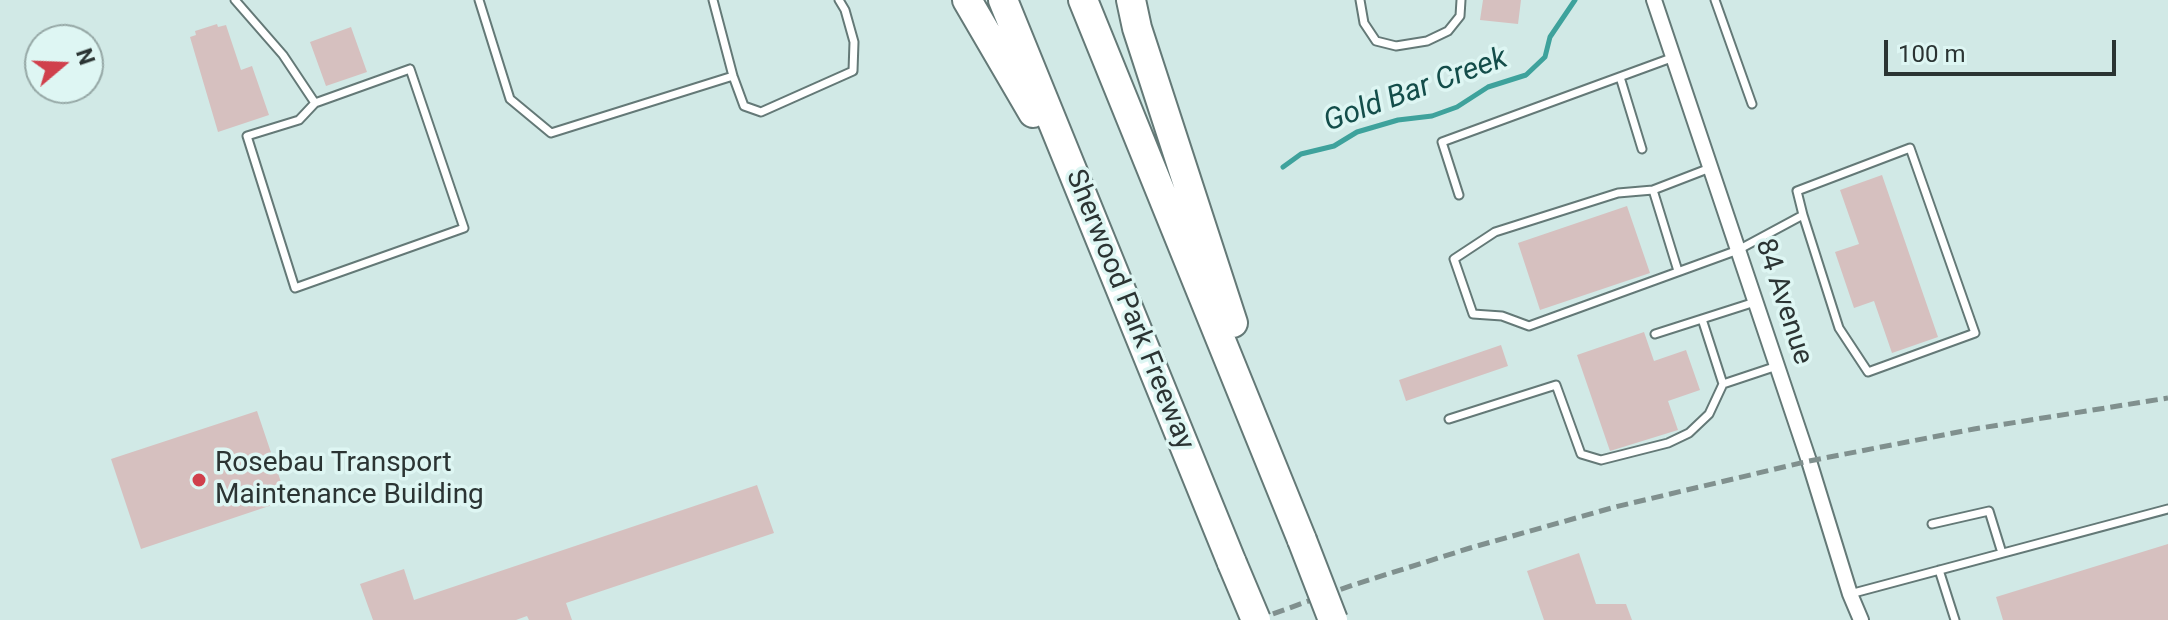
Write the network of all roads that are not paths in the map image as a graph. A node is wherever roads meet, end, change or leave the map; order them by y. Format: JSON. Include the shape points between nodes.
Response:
{"nodes":[{"id":1,"x":235,"y":0,"type":"edge"},
{"id":2,"x":713,"y":0,"type":"edge"},
{"id":3,"x":839,"y":0,"type":"edge"},
{"id":4,"x":967,"y":0,"type":"edge"},
{"id":5,"x":1003,"y":0,"type":"edge"},
{"id":6,"x":1083,"y":0,"type":"edge"},
{"id":7,"x":1131,"y":0,"type":"edge"},
{"id":8,"x":1360,"y":0,"type":"edge"},
{"id":9,"x":1461,"y":0,"type":"edge"},
{"id":10,"x":1654,"y":0,"type":"edge"},
{"id":11,"x":1715,"y":0,"type":"edge"},
{"id":12,"x":483,"y":1,"type":"edge"},
{"id":13,"x":1674,"y":57,"type":"junction"},
{"id":14,"x":733,"y":76,"type":"junction"},
{"id":15,"x":1620,"y":77,"type":"junction"},
{"id":16,"x":315,"y":103,"type":"junction"},
{"id":17,"x":1752,"y":104,"type":"dead end"},
{"id":18,"x":1642,"y":149,"type":"dead end"},
{"id":19,"x":1711,"y":168,"type":"junction"},
{"id":20,"x":1653,"y":190,"type":"junction"},
{"id":21,"x":1459,"y":195,"type":"dead end"},
{"id":22,"x":1803,"y":215,"type":"junction"},
{"id":23,"x":1094,"y":226,"type":"junction"},
{"id":24,"x":1738,"y":250,"type":"junction"},
{"id":25,"x":1678,"y":271,"type":"junction"},
{"id":26,"x":1755,"y":302,"type":"junction"},
{"id":27,"x":1702,"y":319,"type":"junction"},
{"id":28,"x":1655,"y":334,"type":"dead end"},
{"id":29,"x":1777,"y":366,"type":"junction"},
{"id":30,"x":1723,"y":384,"type":"junction"},
{"id":31,"x":1449,"y":419,"type":"dead end"},
{"id":32,"x":1280,"y":485,"type":"junction"},
{"id":33,"x":2168,"y":509,"type":"edge"},
{"id":34,"x":1932,"y":524,"type":"dead end"},
{"id":35,"x":2002,"y":553,"type":"junction"},
{"id":36,"x":1939,"y":570,"type":"junction"},
{"id":37,"x":1850,"y":594,"type":"junction"},
{"id":38,"x":1256,"y":620,"type":"edge"},
{"id":39,"x":1333,"y":620,"type":"edge"},
{"id":40,"x":1861,"y":620,"type":"edge"},
{"id":41,"x":1955,"y":620,"type":"edge"}],
"edges":[{"from":1,"to":16,"type":"lane","via":[[283,55]]},
{"from":2,"to":14,"type":"lane"},
{"from":3,"to":14,"type":"lane","via":[[854,42],[853,71],[761,112],[744,106]]},
{"from":4,"to":23,"type":"highway"},
{"from":5,"to":23,"type":"highway","name":"Sherwood Park Freeway"},
{"from":6,"to":32,"type":"highway"},
{"from":7,"to":32,"type":"highway"},
{"from":8,"to":9,"type":"lane","via":[[1364,23],[1376,41],[1396,46],[1448,31],[1460,16]]},
{"from":10,"to":13,"type":"street","name":"84 Avenue"},
{"from":11,"to":17,"type":"lane"},
{"from":12,"to":14,"type":"lane","via":[[510,99],[551,133]]},
{"from":13,"to":15,"type":"lane"},
{"from":13,"to":19,"type":"street","name":"84 Avenue"},
{"from":15,"to":18,"type":"lane"},
{"from":15,"to":21,"type":"lane","via":[[1442,142]]},
{"from":16,"to":16,"type":"lane","via":[[410,69],[464,228],[295,288],[247,136],[299,120]]},
{"from":19,"to":20,"type":"lane"},
{"from":19,"to":24,"type":"street","name":"84 Avenue"},
{"from":20,"to":25,"type":"lane"},
{"from":20,"to":25,"type":"lane","via":[[1618,193],[1495,232],[1454,259],[1473,314],[1502,316],[1529,326]]},
{"from":22,"to":22,"type":"lane","via":[[1839,328],[1868,372],[1975,333],[1910,148],[1797,191]]},
{"from":22,"to":24,"type":"lane"},
{"from":23,"to":38,"type":"highway","name":"Sherwood Park Freeway","bridge":true},
{"from":24,"to":25,"type":"lane"},
{"from":24,"to":26,"type":"street","name":"84 Avenue"},
{"from":26,"to":27,"type":"lane"},
{"from":26,"to":29,"type":"street","name":"84 Avenue"},
{"from":27,"to":28,"type":"lane"},
{"from":27,"to":30,"type":"lane"},
{"from":29,"to":30,"type":"lane"},
{"from":29,"to":37,"type":"street","name":"84 Avenue"},
{"from":30,"to":31,"type":"lane","via":[[1709,414],[1689,433],[1601,460],[1581,454],[1556,385]]},
{"from":32,"to":39,"type":"highway","bridge":true},
{"from":33,"to":35,"type":"lane"},
{"from":34,"to":35,"type":"lane","via":[[1989,511]]},
{"from":35,"to":36,"type":"lane"},
{"from":36,"to":37,"type":"lane"},
{"from":36,"to":41,"type":"lane"},
{"from":37,"to":40,"type":"street","name":"84 Avenue"}]}
